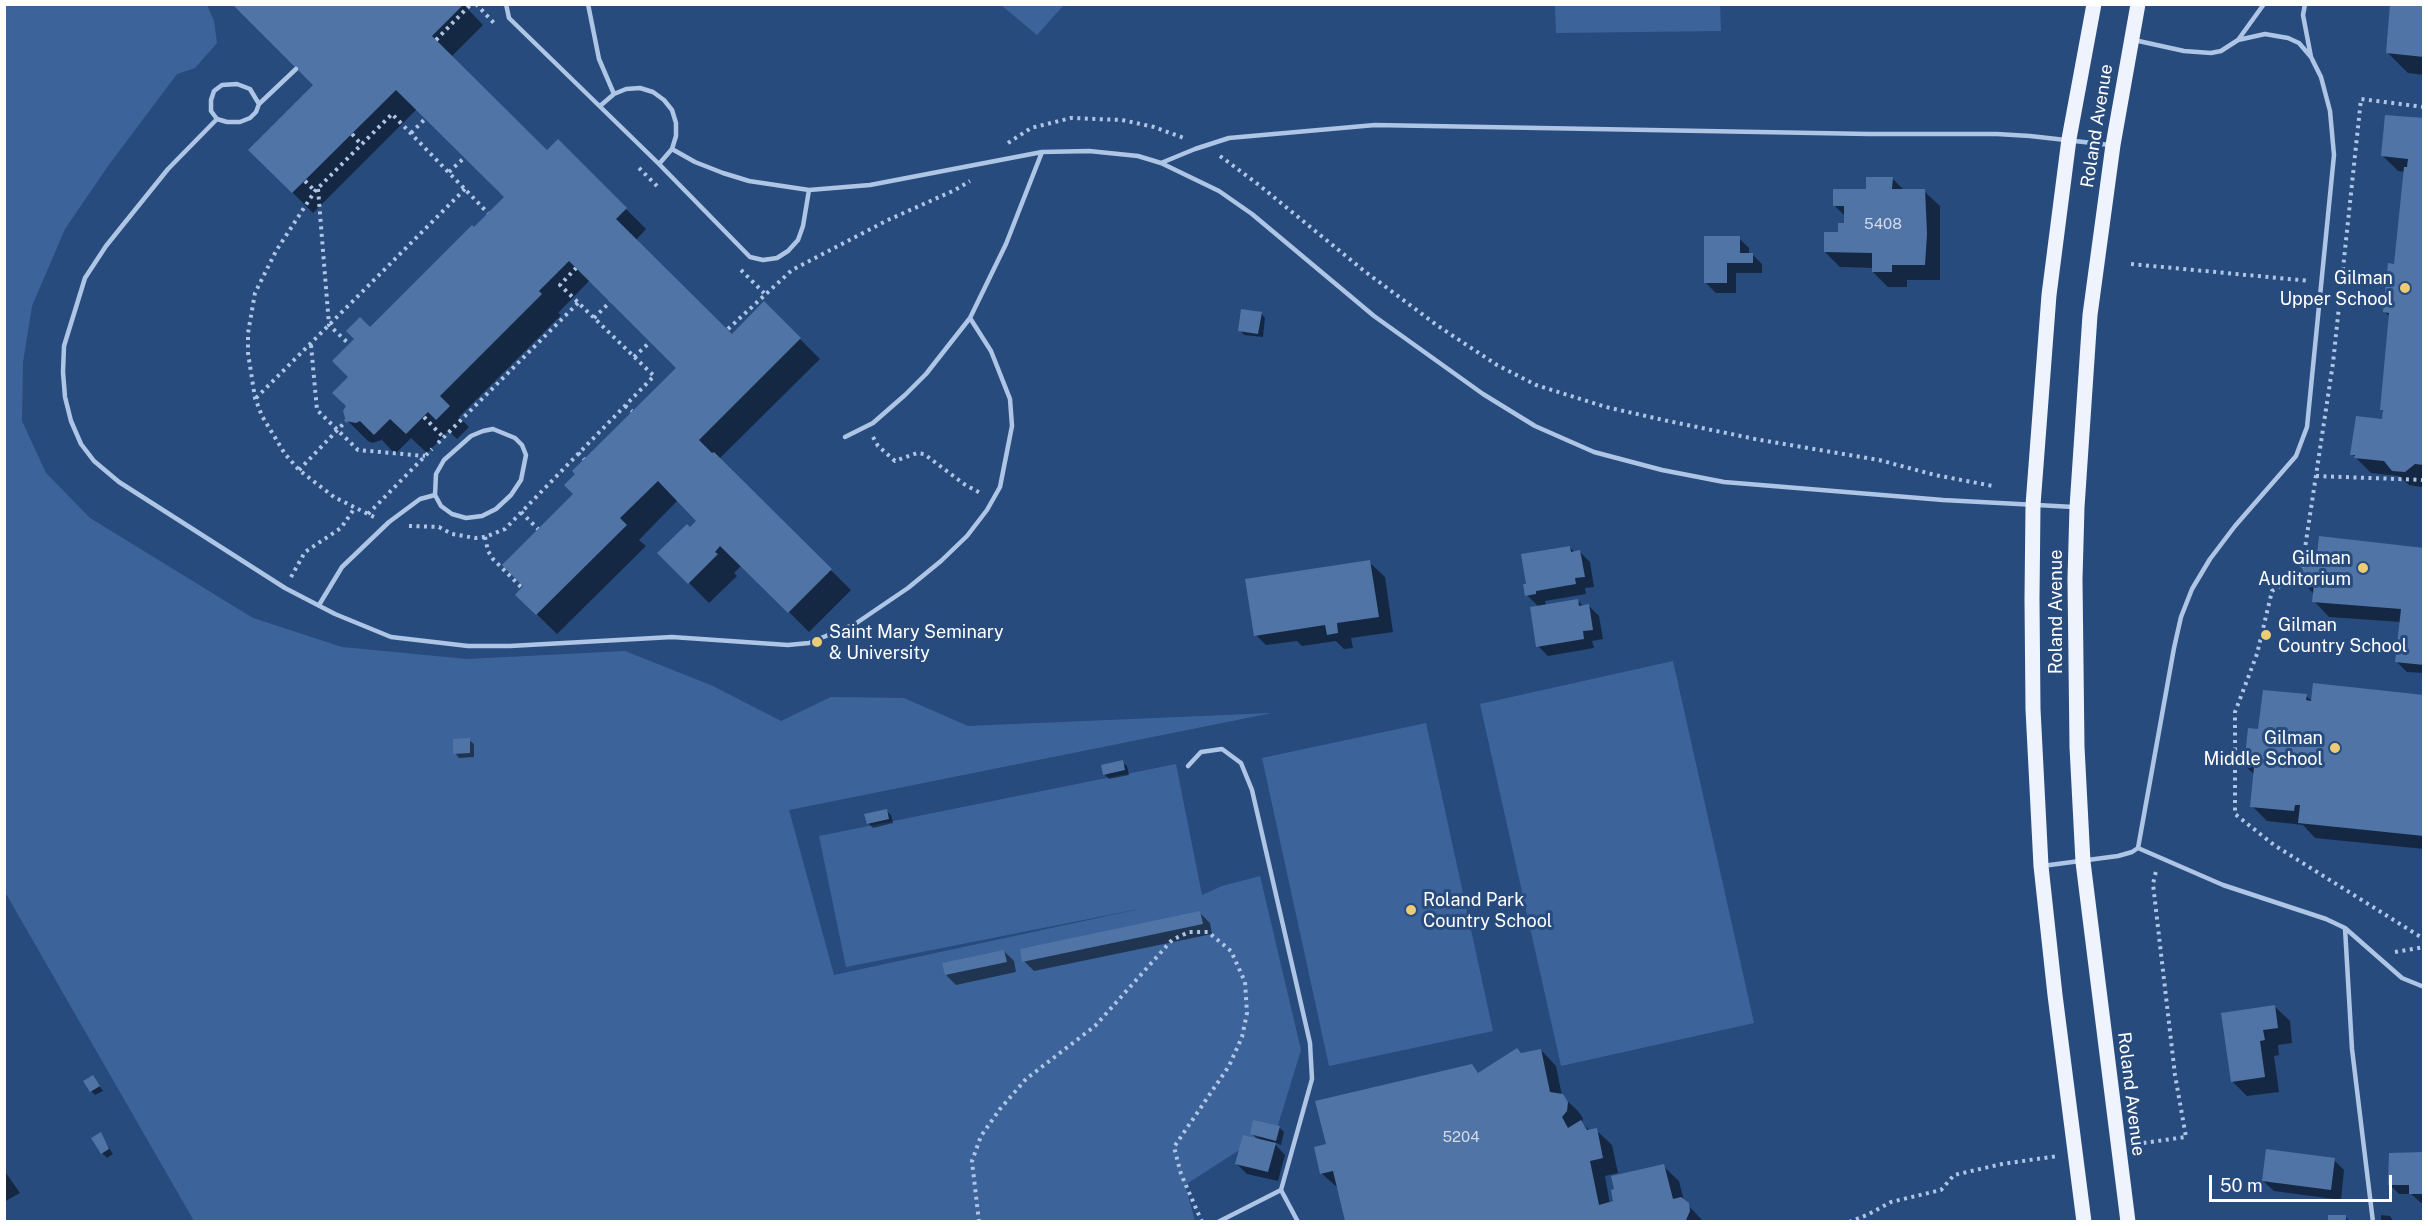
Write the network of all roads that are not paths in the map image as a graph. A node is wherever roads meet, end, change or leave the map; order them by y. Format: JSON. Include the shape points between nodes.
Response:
{"nodes":[{"id":1,"x":506,"y":4,"type":"edge"},
{"id":2,"x":588,"y":4,"type":"edge"},
{"id":3,"x":2094,"y":4,"type":"edge"},
{"id":4,"x":2138,"y":4,"type":"edge"},
{"id":5,"x":2264,"y":4,"type":"edge"},
{"id":6,"x":2305,"y":4,"type":"edge"},
{"id":7,"x":2131,"y":39,"type":"junction"},
{"id":8,"x":2238,"y":40,"type":"junction"},
{"id":9,"x":2311,"y":57,"type":"junction"},
{"id":10,"x":296,"y":69,"type":"dead end"},
{"id":11,"x":614,"y":94,"type":"junction"},
{"id":12,"x":259,"y":104,"type":"junction"},
{"id":13,"x":600,"y":106,"type":"junction"},
{"id":14,"x":217,"y":119,"type":"junction"},
{"id":15,"x":2069,"y":139,"type":"junction"},
{"id":16,"x":2113,"y":145,"type":"junction"},
{"id":17,"x":672,"y":149,"type":"junction"},
{"id":18,"x":1042,"y":152,"type":"junction"},
{"id":19,"x":1161,"y":163,"type":"junction"},
{"id":20,"x":659,"y":164,"type":"junction"},
{"id":21,"x":809,"y":190,"type":"junction"},
{"id":22,"x":970,"y":318,"type":"junction"},
{"id":23,"x":844,"y":437,"type":"dead end"},
{"id":24,"x":435,"y":495,"type":"junction"},
{"id":25,"x":2034,"y":505,"type":"junction"},
{"id":26,"x":2077,"y":507,"type":"junction"},
{"id":27,"x":319,"y":605,"type":"junction"},
{"id":28,"x":1188,"y":766,"type":"dead end"},
{"id":29,"x":2138,"y":848,"type":"junction"},
{"id":30,"x":2083,"y":862,"type":"junction"},
{"id":31,"x":2041,"y":866,"type":"junction"},
{"id":32,"x":2344,"y":928,"type":"junction"},
{"id":33,"x":2424,"y":987,"type":"edge"},
{"id":34,"x":1281,"y":1190,"type":"junction"},
{"id":35,"x":1218,"y":1221,"type":"edge"},
{"id":36,"x":1298,"y":1221,"type":"edge"},
{"id":37,"x":2084,"y":1221,"type":"edge"},
{"id":38,"x":2128,"y":1221,"type":"edge"},
{"id":39,"x":2373,"y":1221,"type":"edge"}],
"edges":[{"from":1,"to":13,"type":"lane","via":[[509,18]]},
{"from":2,"to":11,"type":"lane","via":[[599,59]]},
{"from":3,"to":15,"type":"main road","name":"Roland Avenue"},
{"from":4,"to":7,"type":"main road","name":"Roland Avenue"},
{"from":5,"to":8,"type":"lane"},
{"from":6,"to":9,"type":"lane","via":[[2303,15]]},
{"from":7,"to":8,"type":"lane","via":[[2200,53],[2221,51]]},
{"from":7,"to":16,"type":"main road","name":"Roland Avenue"},
{"from":8,"to":9,"type":"lane","via":[[2275,35],[2299,43]]},
{"from":9,"to":29,"type":"lane","via":[[2330,111],[2334,155],[2311,396],[2303,440],[2284,472],[2228,534],[2192,589],[2169,670]]},
{"from":10,"to":12,"type":"lane"},
{"from":11,"to":13,"type":"lane"},
{"from":11,"to":17,"type":"lane","via":[[640,88],[664,100],[676,123]]},
{"from":12,"to":14,"type":"lane","via":[[250,118],[240,122]]},
{"from":12,"to":14,"type":"lane","via":[[250,89],[237,84],[222,85],[211,100]]},
{"from":13,"to":20,"type":"lane"},
{"from":14,"to":27,"type":"lane","via":[[168,169],[106,246],[86,278],[64,346],[65,398],[81,444],[94,461],[129,488],[285,588]]},
{"from":15,"to":16,"type":"lane"},
{"from":15,"to":19,"type":"lane","via":[[1997,134],[1375,125],[1229,138]]},
{"from":15,"to":25,"type":"main road","name":"Roland Avenue","via":[[2049,295]]},
{"from":16,"to":26,"type":"main road","name":"Roland Avenue","via":[[2090,315]]},
{"from":17,"to":20,"type":"lane"},
{"from":17,"to":21,"type":"lane","via":[[723,173]]},
{"from":18,"to":19,"type":"lane","via":[[1089,151],[1138,156]]},
{"from":18,"to":21,"type":"lane","via":[[870,184]]},
{"from":18,"to":22,"type":"lane","via":[[1006,244]]},
{"from":19,"to":25,"type":"lane","via":[[1219,191],[1252,214],[1374,316],[1483,394],[1536,426],[1594,452],[1724,482]]},
{"from":20,"to":21,"type":"lane","via":[[750,257],[763,260],[777,258],[798,240]]},
{"from":22,"to":23,"type":"lane","via":[[905,395],[873,423]]},
{"from":22,"to":27,"type":"lane","via":[[991,351],[1010,399],[1012,426],[1000,487],[967,536],[941,561],[878,610],[829,636],[788,645],[672,638],[468,646],[391,637]]},
{"from":24,"to":24,"type":"lane","via":[[441,506],[466,518],[496,509],[521,480],[526,455],[522,445],[493,429],[471,436],[444,460],[436,474]]},
{"from":24,"to":27,"type":"lane","via":[[420,499],[389,522],[342,567]]},
{"from":25,"to":26,"type":"lane"},
{"from":25,"to":31,"type":"main road","name":"Roland Avenue","via":[[2033,709]]},
{"from":26,"to":30,"type":"main road","name":"Roland Avenue","via":[[2075,652]]},
{"from":28,"to":34,"type":"lane","via":[[1201,752],[1222,749],[1241,763],[1252,790],[1310,1043],[1312,1079]]},
{"from":29,"to":30,"type":"lane","via":[[2124,855]]},
{"from":29,"to":32,"type":"lane","via":[[2223,885],[2301,909]]},
{"from":30,"to":31,"type":"lane"},
{"from":30,"to":38,"type":"main road","name":"Roland Avenue"},
{"from":31,"to":37,"type":"main road","name":"Roland Avenue"},
{"from":32,"to":33,"type":"lane","via":[[2402,978]]},
{"from":32,"to":39,"type":"lane","via":[[2352,1049]]},
{"from":34,"to":35,"type":"lane"},
{"from":34,"to":36,"type":"lane"}]}
